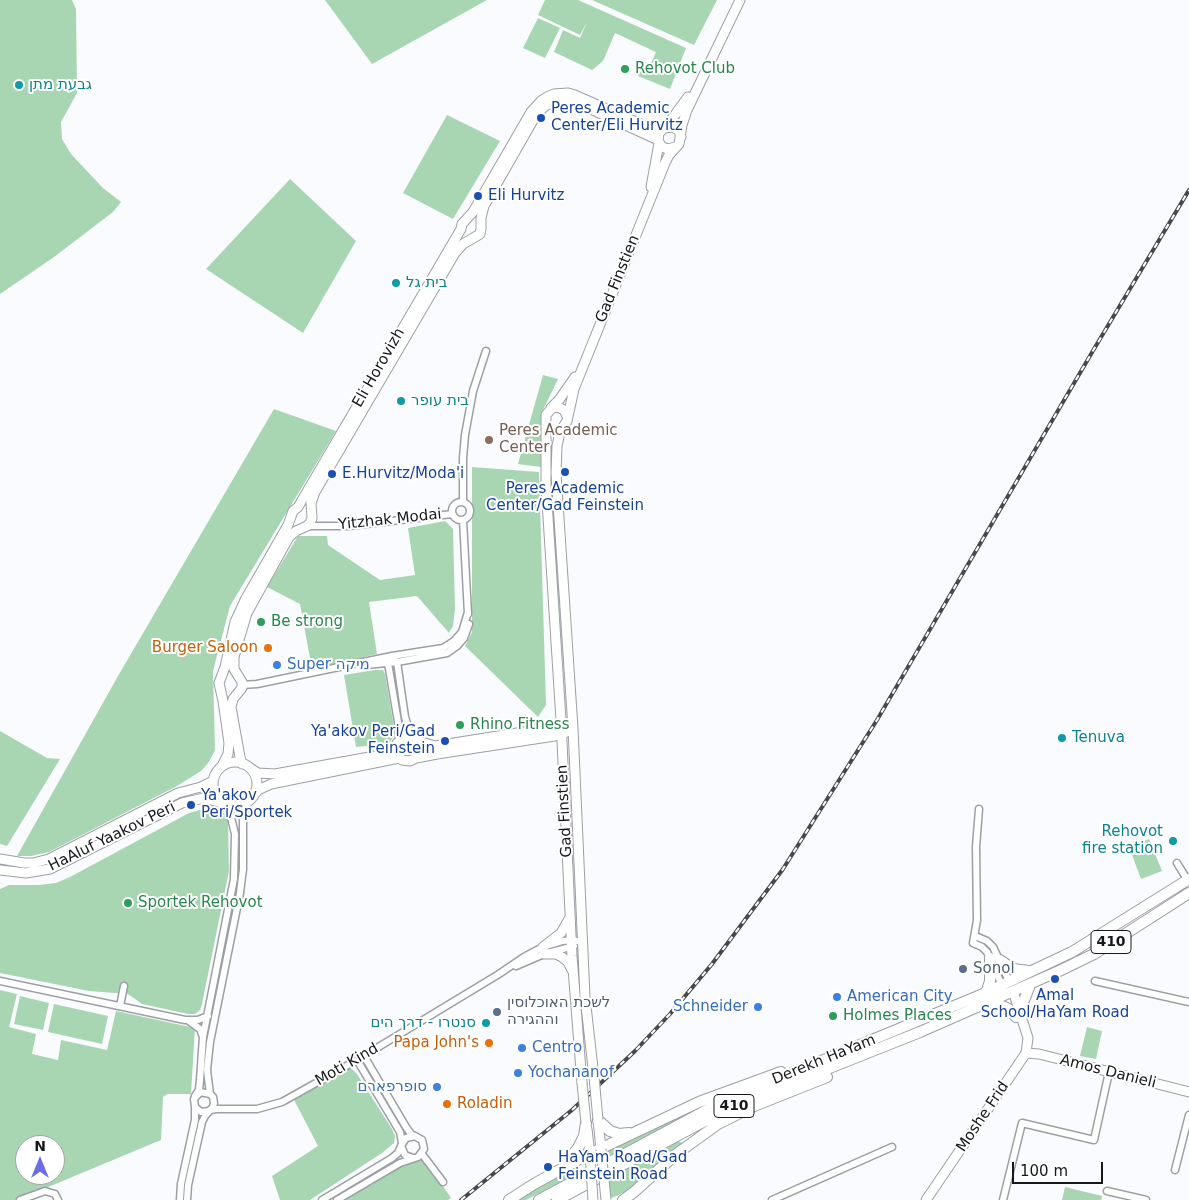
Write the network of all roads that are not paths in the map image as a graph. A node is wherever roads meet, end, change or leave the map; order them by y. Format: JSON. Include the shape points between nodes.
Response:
{"nodes":[{"id":1,"x":740,"y":0,"type":"edge"},
{"id":2,"x":703,"y":74,"type":"junction"},
{"id":3,"x":664,"y":128,"type":"junction"},
{"id":4,"x":681,"y":137,"type":"junction"},
{"id":5,"x":659,"y":141,"type":"junction"},
{"id":6,"x":677,"y":147,"type":"junction"},
{"id":7,"x":650,"y":200,"type":"junction"},
{"id":8,"x":468,"y":219,"type":"junction"},
{"id":9,"x":480,"y":224,"type":"junction"},
{"id":10,"x":461,"y":229,"type":"junction"},
{"id":11,"x":472,"y":239,"type":"junction"},
{"id":12,"x":486,"y":351,"type":"dead end"},
{"id":13,"x":587,"y":357,"type":"junction"},
{"id":14,"x":549,"y":410,"type":"junction"},
{"id":15,"x":546,"y":421,"type":"junction"},
{"id":16,"x":565,"y":421,"type":"junction"},
{"id":17,"x":463,"y":502,"type":"junction"},
{"id":18,"x":298,"y":507,"type":"junction"},
{"id":19,"x":311,"y":514,"type":"junction"},
{"id":20,"x":452,"y":514,"type":"junction"},
{"id":21,"x":291,"y":517,"type":"junction"},
{"id":22,"x":463,"y":520,"type":"junction"},
{"id":23,"x":327,"y":526,"type":"junction"},
{"id":24,"x":304,"y":527,"type":"junction"},
{"id":25,"x":468,"y":612,"type":"junction"},
{"id":26,"x":392,"y":656,"type":"junction"},
{"id":27,"x":397,"y":662,"type":"junction"},
{"id":28,"x":388,"y":663,"type":"junction"},
{"id":29,"x":343,"y":666,"type":"junction"},
{"id":30,"x":222,"y":677,"type":"junction"},
{"id":31,"x":240,"y":681,"type":"junction"},
{"id":32,"x":222,"y":693,"type":"junction"},
{"id":33,"x":236,"y":695,"type":"junction"},
{"id":34,"x":559,"y":700,"type":"junction"},
{"id":35,"x":573,"y":728,"type":"junction"},
{"id":36,"x":561,"y":731,"type":"junction"},
{"id":37,"x":540,"y":734,"type":"junction"},
{"id":38,"x":415,"y":740,"type":"junction"},
{"id":39,"x":397,"y":744,"type":"junction"},
{"id":40,"x":562,"y":748,"type":"junction"},
{"id":41,"x":399,"y":758,"type":"junction"},
{"id":42,"x":416,"y":758,"type":"junction"},
{"id":43,"x":222,"y":766,"type":"junction"},
{"id":44,"x":246,"y":766,"type":"junction"},
{"id":45,"x":213,"y":781,"type":"junction"},
{"id":46,"x":251,"y":799,"type":"junction"},
{"id":47,"x":225,"y":804,"type":"junction"},
{"id":48,"x":979,"y":809,"type":"dead end"},
{"id":49,"x":0,"y":859,"type":"edge"},
{"id":50,"x":1177,"y":862,"type":"dead end"},
{"id":51,"x":0,"y":870,"type":"edge"},
{"id":52,"x":1188,"y":880,"type":"edge"},
{"id":53,"x":1189,"y":893,"type":"edge"},
{"id":54,"x":570,"y":914,"type":"junction"},
{"id":55,"x":976,"y":936,"type":"junction"},
{"id":56,"x":582,"y":942,"type":"junction"},
{"id":57,"x":572,"y":944,"type":"junction"},
{"id":58,"x":544,"y":950,"type":"junction"},
{"id":59,"x":995,"y":959,"type":"junction"},
{"id":60,"x":1034,"y":970,"type":"junction"},
{"id":61,"x":574,"y":976,"type":"junction"},
{"id":62,"x":0,"y":981,"type":"edge"},
{"id":63,"x":1095,"y":981,"type":"dead end"},
{"id":64,"x":1030,"y":985,"type":"junction"},
{"id":65,"x":124,"y":986,"type":"dead end"},
{"id":66,"x":1008,"y":988,"type":"junction"},
{"id":67,"x":983,"y":994,"type":"junction"},
{"id":68,"x":1189,"y":1002,"type":"edge"},
{"id":69,"x":120,"y":1006,"type":"junction"},
{"id":70,"x":980,"y":1006,"type":"junction"},
{"id":71,"x":208,"y":1016,"type":"junction"},
{"id":72,"x":1019,"y":1016,"type":"junction"},
{"id":73,"x":185,"y":1020,"type":"junction"},
{"id":74,"x":920,"y":1032,"type":"junction"},
{"id":75,"x":1027,"y":1034,"type":"junction"},
{"id":76,"x":203,"y":1037,"type":"junction"},
{"id":77,"x":841,"y":1053,"type":"junction"},
{"id":78,"x":1026,"y":1053,"type":"junction"},
{"id":79,"x":1039,"y":1054,"type":"junction"},
{"id":80,"x":364,"y":1056,"type":"junction"},
{"id":81,"x":358,"y":1060,"type":"junction"},
{"id":82,"x":1108,"y":1072,"type":"junction"},
{"id":83,"x":1189,"y":1092,"type":"edge"},
{"id":84,"x":210,"y":1094,"type":"junction"},
{"id":85,"x":195,"y":1096,"type":"junction"},
{"id":86,"x":194,"y":1107,"type":"junction"},
{"id":87,"x":210,"y":1111,"type":"junction"},
{"id":88,"x":1189,"y":1115,"type":"edge"},
{"id":89,"x":598,"y":1120,"type":"junction"},
{"id":90,"x":586,"y":1123,"type":"junction"},
{"id":91,"x":635,"y":1132,"type":"junction"},
{"id":92,"x":415,"y":1136,"type":"junction"},
{"id":93,"x":402,"y":1145,"type":"junction"},
{"id":94,"x":892,"y":1146,"type":"dead end"},
{"id":95,"x":601,"y":1149,"type":"junction"},
{"id":96,"x":422,"y":1154,"type":"junction"},
{"id":97,"x":590,"y":1154,"type":"junction"},
{"id":98,"x":415,"y":1158,"type":"junction"},
{"id":99,"x":558,"y":1170,"type":"junction"},
{"id":100,"x":1175,"y":1170,"type":"dead end"},
{"id":101,"x":443,"y":1182,"type":"dead end"},
{"id":102,"x":1107,"y":1191,"type":"dead end"},
{"id":103,"x":631,"y":1196,"type":"edge"},
{"id":104,"x":20,"y":1200,"type":"edge"},
{"id":105,"x":58,"y":1200,"type":"edge"},
{"id":106,"x":180,"y":1200,"type":"edge"},
{"id":107,"x":187,"y":1200,"type":"edge"},
{"id":108,"x":322,"y":1200,"type":"edge"},
{"id":109,"x":337,"y":1200,"type":"edge"},
{"id":110,"x":509,"y":1200,"type":"edge"},
{"id":111,"x":539,"y":1200,"type":"edge"},
{"id":112,"x":557,"y":1200,"type":"edge"},
{"id":113,"x":594,"y":1200,"type":"edge"},
{"id":114,"x":606,"y":1200,"type":"edge"},
{"id":115,"x":623,"y":1200,"type":"edge"},
{"id":116,"x":772,"y":1200,"type":"edge"},
{"id":117,"x":926,"y":1200,"type":"edge"},
{"id":118,"x":1003,"y":1200,"type":"edge"},
{"id":119,"x":1146,"y":1200,"type":"edge"}],
"edges":[{"from":1,"to":2,"type":"street"},
{"from":2,"to":3,"type":"street"},
{"from":2,"to":4,"type":"street","via":[[685,114]]},
{"from":3,"to":4,"type":"street","via":[[676,129]]},
{"from":3,"to":5,"type":"street","via":[[659,134]]},
{"from":3,"to":8,"type":"street","via":[[650,128],[575,95],[561,93],[547,97],[531,112]]},
{"from":4,"to":6,"type":"street"},
{"from":5,"to":6,"type":"street","via":[[667,149]]},
{"from":5,"to":7,"type":"street","name":"Gad Finstien"},
{"from":5,"to":9,"type":"street","via":[[573,101],[550,103],[536,116],[484,206]]},
{"from":6,"to":7,"type":"street","name":"Gad Finstien","via":[[667,159]]},
{"from":7,"to":13,"type":"street","name":"Gad Finstien"},
{"from":8,"to":9,"type":"street"},
{"from":8,"to":10,"type":"street"},
{"from":9,"to":11,"type":"street","via":[[480,234]]},
{"from":10,"to":11,"type":"street","via":[[464,236]]},
{"from":10,"to":18,"type":"street","name":"Eli Horovizh"},
{"from":11,"to":19,"type":"street","name":"Eli Horovizh","via":[[455,253],[315,492]]},
{"from":12,"to":17,"type":"street","via":[[466,427]]},
{"from":13,"to":14,"type":"street","name":"Gad Finstien"},
{"from":13,"to":16,"type":"street","name":"Gad Finstien"},
{"from":14,"to":15,"type":"street"},
{"from":14,"to":16,"type":"street","via":[[558,407],[564,410]]},
{"from":15,"to":16,"type":"street","via":[[554,428]]},
{"from":15,"to":34,"type":"street","name":"Gad Finstien","via":[[546,486]]},
{"from":16,"to":35,"type":"street","name":"Gad Finstien","via":[[557,446],[556,473]]},
{"from":17,"to":20,"type":"street","via":[[454,504]]},
{"from":17,"to":22,"type":"street","via":[[468,505],[470,513]]},
{"from":18,"to":19,"type":"street","via":[[306,508]]},
{"from":18,"to":21,"type":"street"},
{"from":19,"to":23,"type":"street","name":"Yitzhak Modai"},
{"from":19,"to":24,"type":"street","via":[[311,521]]},
{"from":20,"to":22,"type":"street"},
{"from":20,"to":23,"type":"street","name":"Yitzhak Modai"},
{"from":21,"to":24,"type":"street","via":[[293,523]]},
{"from":21,"to":30,"type":"street","via":[[240,610]]},
{"from":22,"to":25,"type":"street"},
{"from":23,"to":24,"type":"street","name":"Yitzhak Modai"},
{"from":24,"to":31,"type":"street","via":[[287,541],[246,613],[234,657],[234,669]]},
{"from":25,"to":26,"type":"street","via":[[462,632],[448,645]]},
{"from":25,"to":27,"type":"street","via":[[466,633],[452,650]]},
{"from":26,"to":27,"type":"street"},
{"from":26,"to":28,"type":"street"},
{"from":26,"to":29,"type":"street"},
{"from":27,"to":28,"type":"street"},
{"from":27,"to":38,"type":"street","via":[[405,717]]},
{"from":28,"to":29,"type":"street"},
{"from":28,"to":39,"type":"street","via":[[399,728]]},
{"from":29,"to":31,"type":"street","via":[[257,684]]},
{"from":30,"to":31,"type":"street","via":[[228,674]]},
{"from":30,"to":32,"type":"street","via":[[219,686]]},
{"from":31,"to":33,"type":"street","via":[[240,691]]},
{"from":32,"to":33,"type":"street"},
{"from":32,"to":43,"type":"street","via":[[229,743]]},
{"from":33,"to":44,"type":"street","via":[[231,710],[240,757]]},
{"from":34,"to":36,"type":"street","name":"Gad Finstien"},
{"from":34,"to":37,"type":"street","via":[[554,721]]},
{"from":35,"to":36,"type":"street"},
{"from":35,"to":56,"type":"street","name":"Gad Finstien"},
{"from":36,"to":37,"type":"street"},
{"from":36,"to":40,"type":"street","name":"Gad Finstien"},
{"from":37,"to":38,"type":"street","via":[[435,746]]},
{"from":37,"to":40,"type":"street","via":[[555,740]]},
{"from":37,"to":42,"type":"street"},
{"from":38,"to":39,"type":"street","via":[[405,737]]},
{"from":38,"to":42,"type":"street","via":[[420,748]]},
{"from":39,"to":41,"type":"street"},
{"from":39,"to":44,"type":"street","via":[[382,755],[275,774],[258,773]]},
{"from":40,"to":54,"type":"street","name":"Gad Finstien"},
{"from":41,"to":42,"type":"street","via":[[406,761]]},
{"from":41,"to":46,"type":"street","via":[[271,784],[258,790]]},
{"from":43,"to":44,"type":"street","via":[[232,762]]},
{"from":43,"to":45,"type":"street"},
{"from":44,"to":46,"type":"street","via":[[257,781]]},
{"from":45,"to":47,"type":"street","via":[[216,795]]},
{"from":45,"to":49,"type":"street","name":"HaAluf Yaakov Peri","via":[[178,793],[49,859],[34,863]]},
{"from":46,"to":47,"type":"street","via":[[238,806]]},
{"from":46,"to":84,"type":"street","via":[[243,814],[240,893],[210,1042],[207,1070]]},
{"from":47,"to":51,"type":"street","name":"HaAluf Yaakov Peri","via":[[204,798],[191,800],[50,869],[26,873]]},
{"from":47,"to":71,"type":"street","via":[[235,834],[234,879]]},
{"from":48,"to":55,"type":"street"},
{"from":50,"to":52,"type":"street"},
{"from":52,"to":60,"type":"main road","name":"Derekh HaYam","number":"410","via":[[1087,944]]},
{"from":53,"to":64,"type":"main road","name":"Derekh HaYam","number":"410","via":[[1094,954]]},
{"from":54,"to":57,"type":"street","name":"Gad Finstien"},
{"from":54,"to":58,"type":"street","via":[[562,933]]},
{"from":55,"to":59,"type":"street","via":[[990,943]]},
{"from":55,"to":59,"type":"street","via":[[973,943]]},
{"from":56,"to":57,"type":"street","name":"Moti Kind"},
{"from":56,"to":89,"type":"street","name":"Gad Finstien","bridge":true},
{"from":57,"to":58,"type":"street","name":"Moti Kind","via":[[563,941]]},
{"from":57,"to":61,"type":"street","name":"Gad Finstien"},
{"from":58,"to":61,"type":"street","via":[[562,957]]},
{"from":58,"to":80,"type":"street","name":"Moti Kind","via":[[518,960]]},
{"from":59,"to":60,"type":"main road","via":[[1017,970]]},
{"from":59,"to":66,"type":"street"},
{"from":59,"to":67,"type":"main road","via":[[988,988]]},
{"from":60,"to":66,"type":"main road","name":"Derekh HaYam","number":"410"},
{"from":61,"to":90,"type":"street","name":"Gad Finstien","bridge":true},
{"from":62,"to":69,"type":"street"},
{"from":63,"to":68,"type":"street"},
{"from":64,"to":66,"type":"main road","name":"Derekh HaYam","number":"410"},
{"from":64,"to":72,"type":"main road"},
{"from":65,"to":69,"type":"street"},
{"from":66,"to":67,"type":"main road","name":"Derekh HaYam","number":"410"},
{"from":66,"to":70,"type":"main road","name":"Derekh HaYam","number":"410"},
{"from":66,"to":72,"type":"street","name":"Moshe Frid"},
{"from":67,"to":77,"type":"main road","name":"Derekh HaYam","number":"410"},
{"from":69,"to":73,"type":"street"},
{"from":70,"to":72,"type":"main road","via":[[1000,1006]]},
{"from":70,"to":74,"type":"main road","name":"Derekh HaYam","number":"410"},
{"from":71,"to":73,"type":"street"},
{"from":71,"to":76,"type":"street"},
{"from":72,"to":75,"type":"street","name":"Moshe Frid"},
{"from":73,"to":76,"type":"street","via":[[200,1028]]},
{"from":74,"to":103,"type":"main road","via":[[856,1065],[734,1116],[683,1149]]},
{"from":74,"to":112,"type":"main road","name":"Derekh HaYam","number":"410","via":[[719,1113]]},
{"from":75,"to":78,"type":"street","name":"Moshe Frid"},
{"from":75,"to":79,"type":"street","via":[[1030,1044]]},
{"from":76,"to":85,"type":"street","via":[[199,1090]]},
{"from":77,"to":91,"type":"main road","via":[[713,1096]]},
{"from":77,"to":111,"type":"main road","name":"Derekh HaYam","number":"410","via":[[715,1106]]},
{"from":78,"to":79,"type":"street","name":"Amos Danieli"},
{"from":78,"to":117,"type":"street","name":"Moshe Frid"},
{"from":79,"to":82,"type":"street","name":"Amos Danieli"},
{"from":80,"to":81,"type":"street","name":"Moti Kind"},
{"from":80,"to":92,"type":"street"},
{"from":81,"to":87,"type":"street","name":"Moti Kind","via":[[270,1106]]},
{"from":81,"to":93,"type":"street","via":[[400,1132]]},
{"from":82,"to":83,"type":"street","name":"Amos Danieli"},
{"from":82,"to":118,"type":"street","via":[[1094,1140],[1022,1123]]},
{"from":84,"to":85,"type":"street","via":[[203,1092]]},
{"from":84,"to":87,"type":"street","via":[[214,1103]]},
{"from":85,"to":86,"type":"street"},
{"from":86,"to":87,"type":"street","via":[[201,1112]]},
{"from":86,"to":106,"type":"street","via":[[196,1120]]},
{"from":87,"to":107,"type":"street","via":[[202,1122]]},
{"from":88,"to":100,"type":"street"},
{"from":89,"to":91,"type":"main road","via":[[614,1133]]},
{"from":89,"to":95,"type":"street","name":"Gad Finstien"},
{"from":90,"to":97,"type":"street","name":"Gad Finstien"},
{"from":90,"to":99,"type":"main road","via":[[578,1148]]},
{"from":91,"to":95,"type":"main road"},
{"from":92,"to":93,"type":"street","via":[[406,1138]]},
{"from":92,"to":96,"type":"street","via":[[424,1144]]},
{"from":93,"to":98,"type":"street","via":[[405,1155]]},
{"from":93,"to":108,"type":"street","via":[[394,1158]]},
{"from":94,"to":116,"type":"street"},
{"from":95,"to":97,"type":"main road","bridge":true},
{"from":95,"to":114,"type":"street","name":"Gad Finstien","bridge":true},
{"from":96,"to":98,"type":"street"},
{"from":96,"to":101,"type":"street"},
{"from":97,"to":99,"type":"main road"},
{"from":97,"to":113,"type":"street","name":"Gad Finstien","bridge":true},
{"from":98,"to":109,"type":"street","via":[[400,1163]]},
{"from":99,"to":110,"type":"main road"},
{"from":102,"to":119,"type":"street"},
{"from":103,"to":115,"type":"main road"},
{"from":104,"to":105,"type":"street","via":[[45,1191],[56,1194]]}]}
